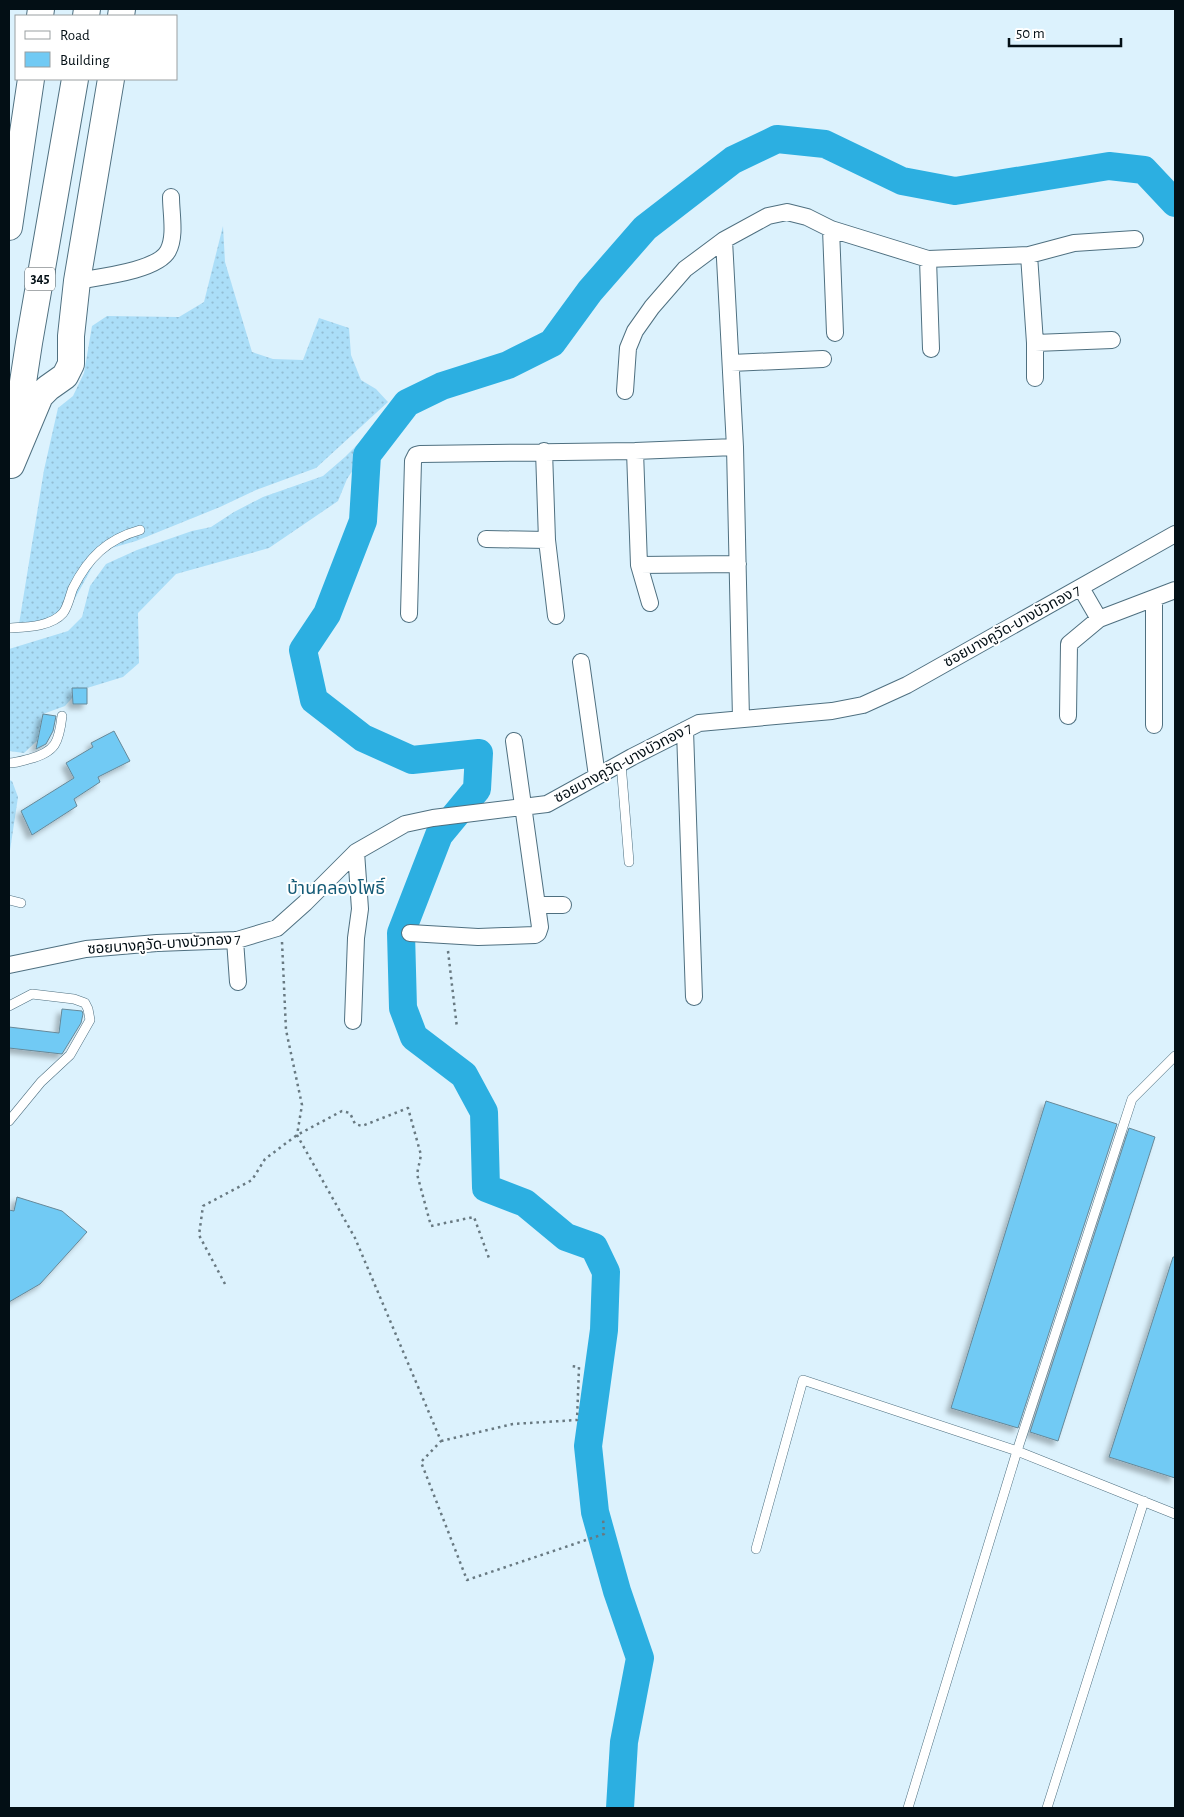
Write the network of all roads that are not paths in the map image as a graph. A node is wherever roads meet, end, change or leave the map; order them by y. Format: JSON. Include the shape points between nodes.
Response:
{"nodes":[{"id":1,"x":31,"y":80,"type":"edge"},
{"id":2,"x":75,"y":80,"type":"edge"},
{"id":3,"x":110,"y":80,"type":"edge"},
{"id":4,"x":171,"y":197,"type":"dead end"},
{"id":5,"x":9,"y":227,"type":"edge"},
{"id":6,"x":831,"y":229,"type":"junction"},
{"id":7,"x":1135,"y":239,"type":"dead end"},
{"id":8,"x":724,"y":240,"type":"junction"},
{"id":9,"x":1029,"y":255,"type":"junction"},
{"id":10,"x":928,"y":259,"type":"junction"},
{"id":11,"x":78,"y":282,"type":"junction"},
{"id":12,"x":835,"y":333,"type":"dead end"},
{"id":13,"x":71,"y":336,"type":"junction"},
{"id":14,"x":1112,"y":340,"type":"dead end"},
{"id":15,"x":29,"y":343,"type":"junction"},
{"id":16,"x":1035,"y":343,"type":"junction"},
{"id":17,"x":931,"y":349,"type":"dead end"},
{"id":18,"x":824,"y":358,"type":"dead end"},
{"id":19,"x":730,"y":363,"type":"junction"},
{"id":20,"x":1035,"y":378,"type":"dead end"},
{"id":21,"x":625,"y":391,"type":"dead end"},
{"id":22,"x":736,"y":447,"type":"junction"},
{"id":23,"x":544,"y":451,"type":"junction"},
{"id":24,"x":635,"y":451,"type":"junction"},
{"id":25,"x":10,"y":472,"type":"edge"},
{"id":26,"x":140,"y":530,"type":"dead end"},
{"id":27,"x":1175,"y":534,"type":"edge"},
{"id":28,"x":486,"y":539,"type":"dead end"},
{"id":29,"x":547,"y":540,"type":"junction"},
{"id":30,"x":738,"y":564,"type":"junction"},
{"id":31,"x":639,"y":565,"type":"junction"},
{"id":32,"x":1080,"y":588,"type":"junction"},
{"id":33,"x":1175,"y":590,"type":"edge"},
{"id":34,"x":1154,"y":598,"type":"junction"},
{"id":35,"x":650,"y":603,"type":"dead end"},
{"id":36,"x":409,"y":614,"type":"dead end"},
{"id":37,"x":556,"y":616,"type":"dead end"},
{"id":38,"x":1099,"y":619,"type":"junction"},
{"id":39,"x":9,"y":628,"type":"edge"},
{"id":40,"x":581,"y":662,"type":"dead end"},
{"id":41,"x":62,"y":716,"type":"dead end"},
{"id":42,"x":1068,"y":716,"type":"dead end"},
{"id":43,"x":742,"y":718,"type":"junction"},
{"id":44,"x":1154,"y":725,"type":"dead end"},
{"id":45,"x":685,"y":730,"type":"junction"},
{"id":46,"x":514,"y":741,"type":"dead end"},
{"id":47,"x":9,"y":762,"type":"edge"},
{"id":48,"x":621,"y":763,"type":"junction"},
{"id":49,"x":597,"y":776,"type":"junction"},
{"id":50,"x":523,"y":807,"type":"junction"},
{"id":51,"x":356,"y":852,"type":"junction"},
{"id":52,"x":629,"y":862,"type":"dead end"},
{"id":53,"x":9,"y":900,"type":"edge"},
{"id":54,"x":21,"y":903,"type":"dead end"},
{"id":55,"x":537,"y":905,"type":"junction"},
{"id":56,"x":563,"y":905,"type":"dead end"},
{"id":57,"x":410,"y":933,"type":"dead end"},
{"id":58,"x":235,"y":940,"type":"junction"},
{"id":59,"x":9,"y":965,"type":"edge"},
{"id":60,"x":238,"y":982,"type":"dead end"},
{"id":61,"x":694,"y":997,"type":"dead end"},
{"id":62,"x":9,"y":1006,"type":"edge"},
{"id":63,"x":353,"y":1021,"type":"dead end"},
{"id":64,"x":1175,"y":1056,"type":"edge"},
{"id":65,"x":9,"y":1121,"type":"edge"},
{"id":66,"x":1017,"y":1451,"type":"junction"},
{"id":67,"x":1144,"y":1501,"type":"junction"},
{"id":68,"x":1175,"y":1514,"type":"edge"},
{"id":69,"x":756,"y":1549,"type":"dead end"},
{"id":70,"x":908,"y":1808,"type":"edge"},
{"id":71,"x":1047,"y":1808,"type":"edge"}],
"edges":[{"from":1,"to":5,"type":"main road"},
{"from":2,"to":15,"type":"main road","number":"345"},
{"from":3,"to":11,"type":"main road"},
{"from":4,"to":11,"type":"street","via":[[172,238],[160,261]]},
{"from":6,"to":8,"type":"street","via":[[807,217],[787,212],[768,216]]},
{"from":6,"to":10,"type":"street"},
{"from":6,"to":12,"type":"street"},
{"from":7,"to":9,"type":"street","via":[[1074,243]]},
{"from":8,"to":19,"type":"street"},
{"from":8,"to":21,"type":"street","via":[[685,269],[635,331],[628,348]]},
{"from":9,"to":10,"type":"street"},
{"from":9,"to":16,"type":"street"},
{"from":10,"to":17,"type":"street"},
{"from":11,"to":13,"type":"main road"},
{"from":13,"to":15,"type":"main road","via":[[64,361],[56,366],[43,361]]},
{"from":13,"to":25,"type":"main road","via":[[71,364],[65,376],[40,396]]},
{"from":14,"to":16,"type":"street"},
{"from":15,"to":25,"type":"main road","number":"345"},
{"from":16,"to":20,"type":"street"},
{"from":18,"to":19,"type":"street"},
{"from":19,"to":22,"type":"street"},
{"from":22,"to":24,"type":"street"},
{"from":22,"to":30,"type":"street"},
{"from":23,"to":24,"type":"street"},
{"from":23,"to":29,"type":"street"},
{"from":23,"to":36,"type":"street","via":[[416,456],[413,461]]},
{"from":24,"to":31,"type":"street"},
{"from":26,"to":39,"type":"lane","via":[[108,544],[92,559],[78,578],[63,613],[37,627]]},
{"from":27,"to":32,"type":"street","name":"ซอยบางคูวัด-บางบัวทอง 7"},
{"from":28,"to":29,"type":"street"},
{"from":29,"to":37,"type":"street"},
{"from":30,"to":31,"type":"street"},
{"from":30,"to":43,"type":"street"},
{"from":31,"to":35,"type":"street"},
{"from":32,"to":38,"type":"street"},
{"from":32,"to":43,"type":"street","name":"ซอยบางคูวัด-บางบัวทอง 7","via":[[907,685],[863,705],[832,711]]},
{"from":33,"to":34,"type":"street"},
{"from":34,"to":38,"type":"street"},
{"from":34,"to":44,"type":"street"},
{"from":38,"to":42,"type":"street","via":[[1069,644]]},
{"from":40,"to":49,"type":"street"},
{"from":41,"to":47,"type":"lane","via":[[59,736],[51,750],[40,756]]},
{"from":43,"to":45,"type":"street","name":"ซอยบางคูวัด-บางบัวทอง 7","via":[[699,723]]},
{"from":45,"to":48,"type":"street","name":"ซอยบางคูวัด-บางบัวทอง 7"},
{"from":45,"to":61,"type":"street"},
{"from":46,"to":50,"type":"street"},
{"from":48,"to":49,"type":"street","name":"ซอยบางคูวัด-บางบัวทอง 7"},
{"from":48,"to":52,"type":"lane"},
{"from":49,"to":50,"type":"street","name":"ซอยบางคูวัด-บางบัวทอง 7","via":[[547,804]]},
{"from":50,"to":51,"type":"street","name":"ซอยบางคูวัด-บางบัวทอง 7","via":[[404,824]]},
{"from":50,"to":55,"type":"street"},
{"from":51,"to":58,"type":"street","name":"ซอยบางคูวัด-บางบัวทอง 7","via":[[277,928]]},
{"from":51,"to":63,"type":"street","via":[[360,909]]},
{"from":53,"to":54,"type":"lane"},
{"from":55,"to":56,"type":"street"},
{"from":55,"to":57,"type":"street","via":[[540,927],[535,935],[478,937]]},
{"from":58,"to":59,"type":"street","name":"ซอยบางคูวัด-บางบัวทอง 7","via":[[86,949]]},
{"from":58,"to":60,"type":"street"},
{"from":62,"to":65,"type":"lane","via":[[32,994],[74,999],[85,1003],[90,1020],[70,1055],[41,1082]]},
{"from":64,"to":66,"type":"lane","via":[[1132,1099]]},
{"from":66,"to":67,"type":"lane"},
{"from":66,"to":69,"type":"lane","via":[[803,1380]]},
{"from":66,"to":70,"type":"lane"},
{"from":67,"to":68,"type":"lane"},
{"from":67,"to":71,"type":"lane"}]}
